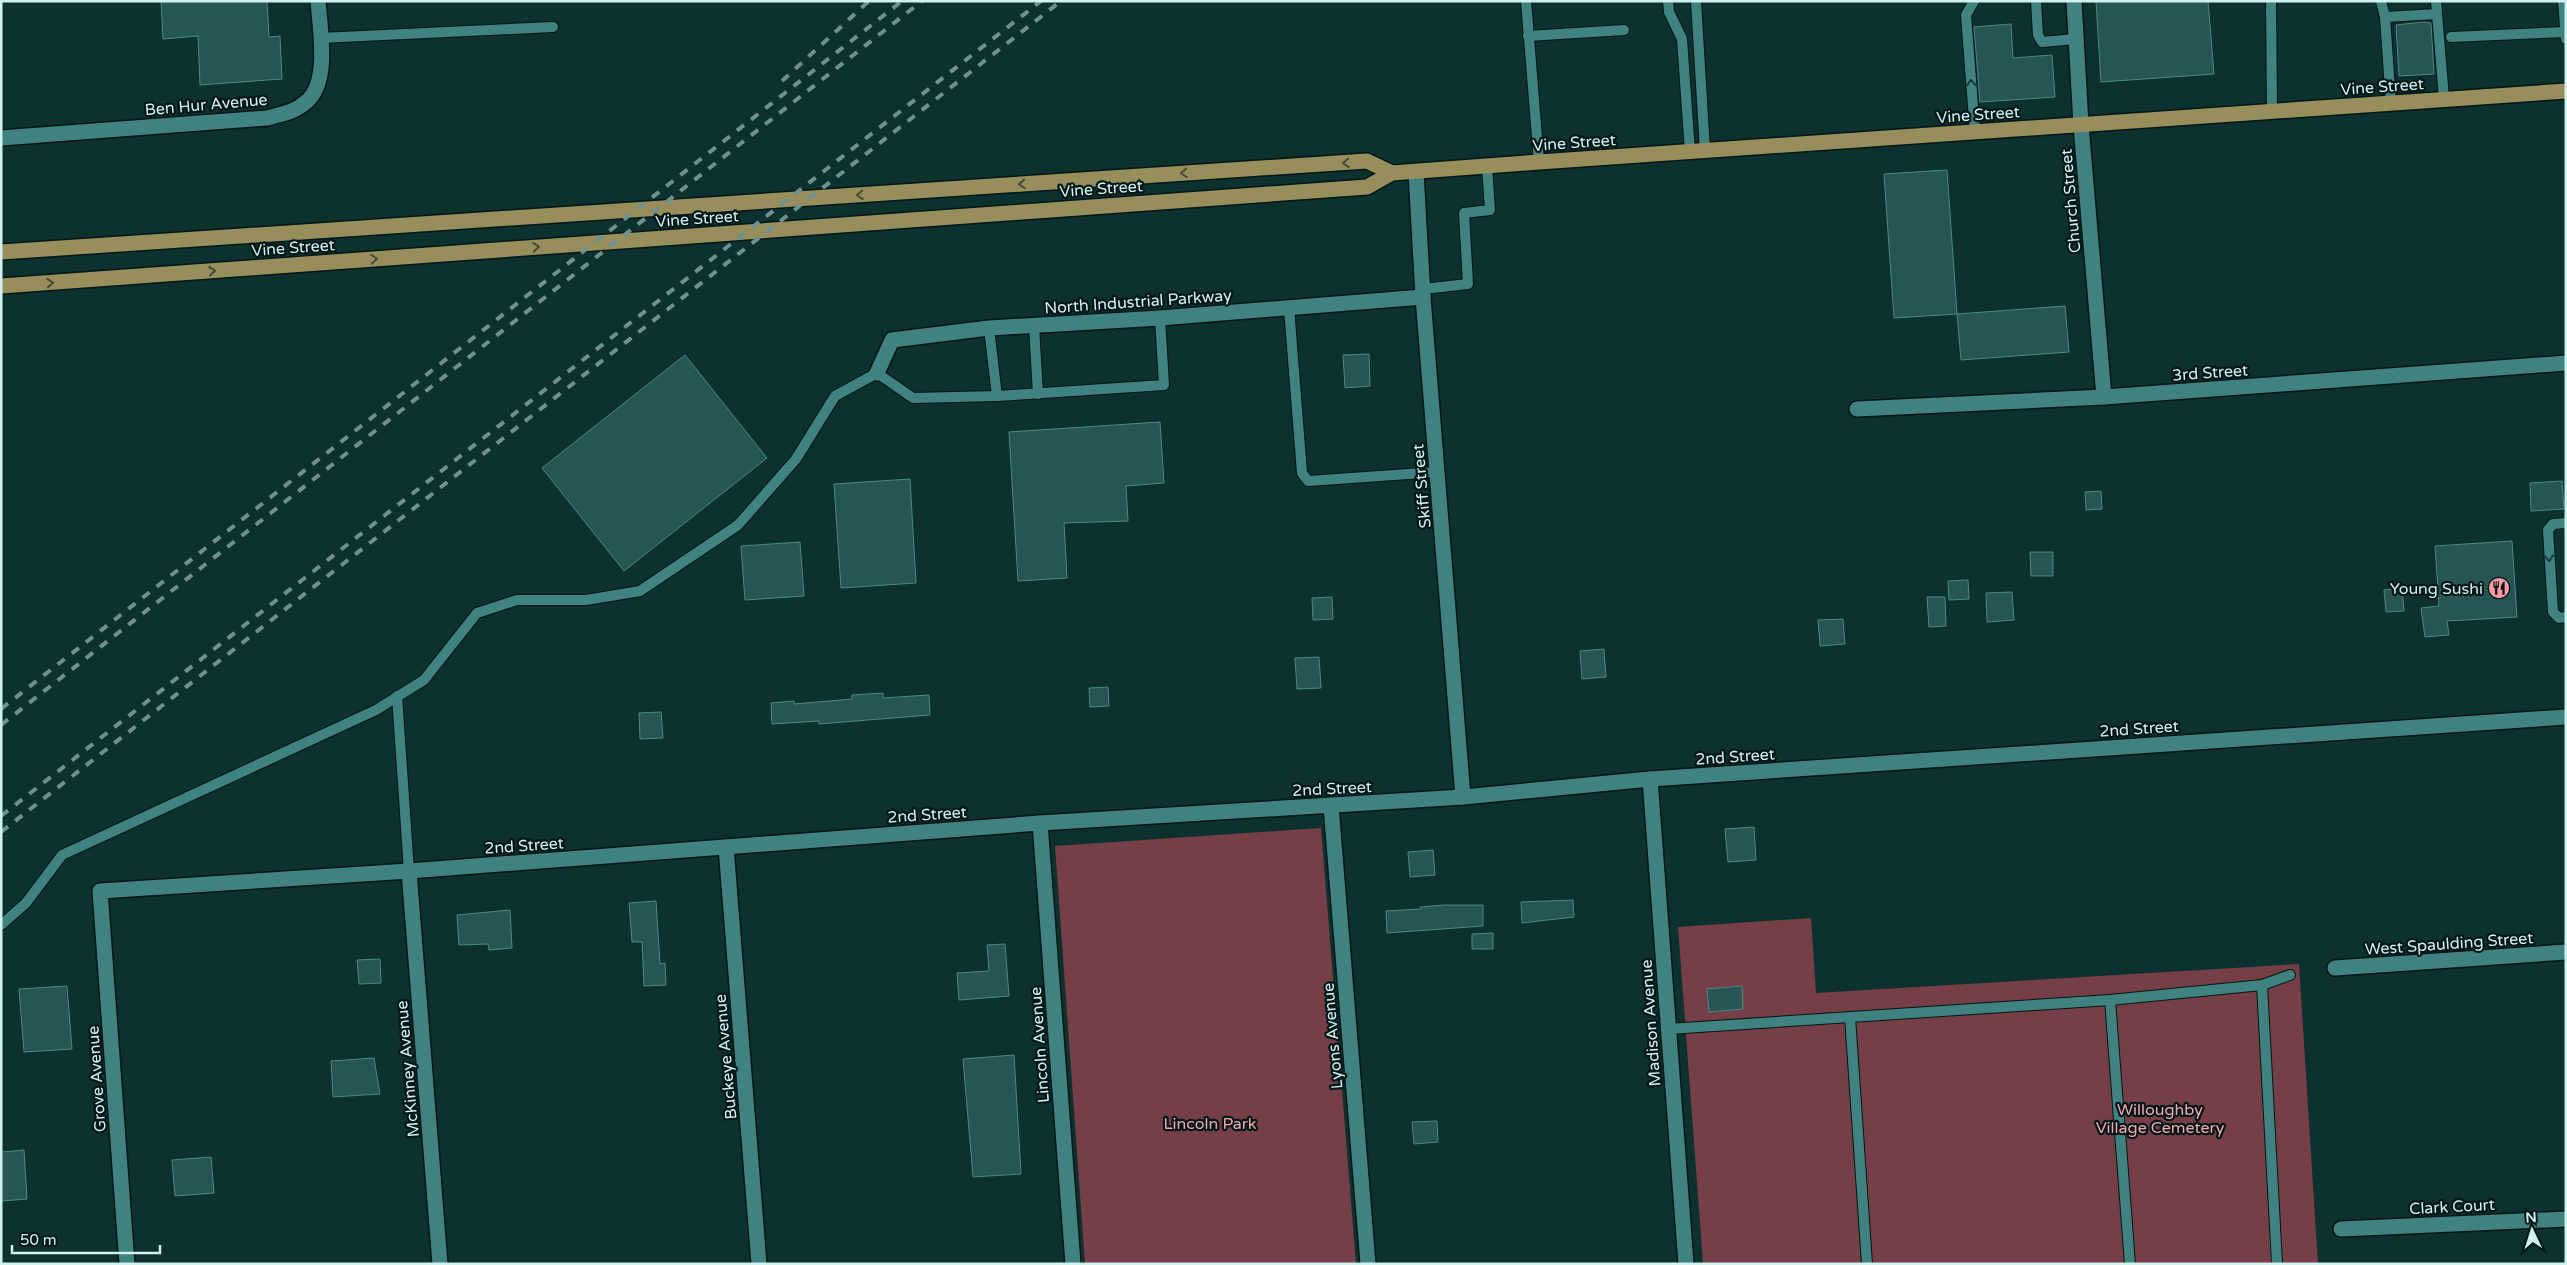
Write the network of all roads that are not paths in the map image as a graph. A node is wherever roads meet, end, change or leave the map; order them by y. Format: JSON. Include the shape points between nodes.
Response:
{"nodes":[{"id":1,"x":318,"y":1,"type":"edge"},
{"id":2,"x":1526,"y":1,"type":"edge"},
{"id":3,"x":1668,"y":1,"type":"edge"},
{"id":4,"x":1696,"y":1,"type":"edge"},
{"id":5,"x":1974,"y":1,"type":"edge"},
{"id":6,"x":2036,"y":1,"type":"edge"},
{"id":7,"x":2074,"y":1,"type":"edge"},
{"id":8,"x":2271,"y":1,"type":"edge"},
{"id":9,"x":2381,"y":1,"type":"edge"},
{"id":10,"x":2436,"y":1,"type":"edge"},
{"id":11,"x":2563,"y":1,"type":"edge"},
{"id":12,"x":2437,"y":14,"type":"junction"},
{"id":13,"x":2385,"y":17,"type":"junction"},
{"id":14,"x":553,"y":27,"type":"dead end"},
{"id":15,"x":1624,"y":30,"type":"dead end"},
{"id":16,"x":2565,"y":35,"type":"edge"},
{"id":17,"x":1528,"y":36,"type":"junction"},
{"id":18,"x":2451,"y":37,"type":"dead end"},
{"id":19,"x":320,"y":38,"type":"junction"},
{"id":20,"x":2076,"y":39,"type":"junction"},
{"id":21,"x":2566,"y":91,"type":"edge"},
{"id":22,"x":2444,"y":99,"type":"junction"},
{"id":23,"x":2391,"y":104,"type":"junction"},
{"id":24,"x":2272,"y":111,"type":"junction"},
{"id":25,"x":2081,"y":125,"type":"junction"},
{"id":26,"x":1975,"y":132,"type":"junction"},
{"id":27,"x":1,"y":138,"type":"edge"},
{"id":28,"x":1697,"y":151,"type":"junction"},
{"id":29,"x":1539,"y":162,"type":"junction"},
{"id":30,"x":1487,"y":166,"type":"junction"},
{"id":31,"x":1416,"y":172,"type":"junction"},
{"id":32,"x":1392,"y":173,"type":"junction"},
{"id":33,"x":1,"y":252,"type":"edge"},
{"id":34,"x":1,"y":286,"type":"edge"},
{"id":35,"x":1423,"y":293,"type":"junction"},
{"id":36,"x":1289,"y":308,"type":"junction"},
{"id":37,"x":1160,"y":318,"type":"junction"},
{"id":38,"x":1034,"y":326,"type":"junction"},
{"id":39,"x":989,"y":328,"type":"junction"},
{"id":40,"x":2566,"y":363,"type":"edge"},
{"id":41,"x":877,"y":373,"type":"junction"},
{"id":42,"x":1038,"y":394,"type":"junction"},
{"id":43,"x":997,"y":396,"type":"junction"},
{"id":44,"x":2104,"y":397,"type":"junction"},
{"id":45,"x":1857,"y":409,"type":"dead end"},
{"id":46,"x":1437,"y":472,"type":"junction"},
{"id":47,"x":2566,"y":523,"type":"edge"},
{"id":48,"x":2566,"y":617,"type":"edge"},
{"id":49,"x":397,"y":696,"type":"junction"},
{"id":50,"x":2566,"y":717,"type":"edge"},
{"id":51,"x":1650,"y":779,"type":"junction"},
{"id":52,"x":1463,"y":797,"type":"junction"},
{"id":53,"x":1331,"y":806,"type":"junction"},
{"id":54,"x":1040,"y":823,"type":"junction"},
{"id":55,"x":726,"y":847,"type":"junction"},
{"id":56,"x":409,"y":871,"type":"junction"},
{"id":57,"x":100,"y":892,"type":"joint"},
{"id":58,"x":1,"y":925,"type":"edge"},
{"id":59,"x":2566,"y":952,"type":"edge"},
{"id":60,"x":2334,"y":968,"type":"dead end"},
{"id":61,"x":2290,"y":976,"type":"dead end"},
{"id":62,"x":2262,"y":985,"type":"junction"},
{"id":63,"x":2110,"y":1000,"type":"junction"},
{"id":64,"x":1850,"y":1017,"type":"junction"},
{"id":65,"x":1668,"y":1029,"type":"junction"},
{"id":66,"x":2566,"y":1218,"type":"edge"},
{"id":67,"x":2341,"y":1229,"type":"dead end"},
{"id":68,"x":127,"y":1264,"type":"edge"},
{"id":69,"x":440,"y":1264,"type":"edge"},
{"id":70,"x":759,"y":1264,"type":"edge"},
{"id":71,"x":1073,"y":1264,"type":"edge"},
{"id":72,"x":1368,"y":1264,"type":"edge"},
{"id":73,"x":1686,"y":1264,"type":"edge"},
{"id":74,"x":1867,"y":1264,"type":"edge"},
{"id":75,"x":2130,"y":1264,"type":"edge"},
{"id":76,"x":2276,"y":1264,"type":"edge"}],
"edges":[{"from":1,"to":19,"type":"street","name":"Ben Hur Avenue"},
{"from":2,"to":17,"type":"lane"},
{"from":3,"to":28,"type":"lane","via":[[1669,12],[1682,39]]},
{"from":4,"to":28,"type":"lane"},
{"from":26,"to":5,"type":"lane","one_way":true,"via":[[1966,15]]},
{"from":6,"to":20,"type":"lane","via":[[2038,35],[2042,42]]},
{"from":7,"to":20,"type":"street","name":"Church Street"},
{"from":8,"to":24,"type":"lane"},
{"from":9,"to":13,"type":"lane"},
{"from":10,"to":12,"type":"lane"},
{"from":11,"to":16,"type":"lane"},
{"from":12,"to":13,"type":"lane"},
{"from":12,"to":22,"type":"lane"},
{"from":13,"to":23,"type":"lane"},
{"from":14,"to":19,"type":"lane"},
{"from":15,"to":17,"type":"lane"},
{"from":16,"to":18,"type":"lane"},
{"from":17,"to":29,"type":"lane"},
{"from":19,"to":27,"type":"street","name":"Ben Hur Avenue","via":[[322,68],[316,88],[307,102],[290,112],[267,118]]},
{"from":20,"to":25,"type":"street","name":"Church Street"},
{"from":21,"to":22,"type":"main road","name":"Vine Street"},
{"from":22,"to":23,"type":"main road","name":"Vine Street"},
{"from":23,"to":24,"type":"main road","name":"Vine Street"},
{"from":24,"to":25,"type":"main road","name":"Vine Street"},
{"from":25,"to":26,"type":"main road","name":"Vine Street"},
{"from":25,"to":44,"type":"street","name":"Church Street"},
{"from":26,"to":28,"type":"main road","name":"Vine Street"},
{"from":28,"to":29,"type":"main road","name":"Vine Street"},
{"from":29,"to":30,"type":"main road","name":"Vine Street"},
{"from":30,"to":31,"type":"main road","name":"Vine Street"},
{"from":30,"to":35,"type":"lane","via":[[1490,210],[1464,213],[1468,284]]},
{"from":31,"to":32,"type":"main road","name":"Vine Street"},
{"from":31,"to":35,"type":"street","name":"Skiff Street"},
{"from":32,"to":33,"type":"main road","name":"Vine Street","one_way":true,"via":[[1368,161]]},
{"from":34,"to":32,"type":"main road","name":"Vine Street","one_way":true,"via":[[1367,187]]},
{"from":35,"to":36,"type":"street","name":"North Industrial Parkway"},
{"from":35,"to":46,"type":"street","name":"Skiff Street"},
{"from":36,"to":37,"type":"street","name":"North Industrial Parkway"},
{"from":36,"to":46,"type":"lane","via":[[1302,473],[1308,481]]},
{"from":37,"to":38,"type":"street","name":"North Industrial Parkway"},
{"from":37,"to":42,"type":"lane","via":[[1164,385]]},
{"from":38,"to":39,"type":"street","name":"North Industrial Parkway"},
{"from":38,"to":42,"type":"lane"},
{"from":39,"to":41,"type":"street","name":"North Industrial Parkway","via":[[892,340]]},
{"from":39,"to":43,"type":"lane"},
{"from":40,"to":44,"type":"street","name":"3rd Street"},
{"from":41,"to":43,"type":"lane","via":[[913,398]]},
{"from":41,"to":49,"type":"lane","via":[[835,396],[796,459],[738,525],[640,591],[586,600],[517,600],[477,613],[424,680]]},
{"from":42,"to":43,"type":"lane"},
{"from":44,"to":45,"type":"street","name":"3rd Street"},
{"from":46,"to":52,"type":"street","name":"Skiff Street"},
{"from":47,"to":48,"type":"lane","one_way":true,"via":[[2553,524],[2548,530],[2553,612],[2559,618]]},
{"from":49,"to":56,"type":"lane"},
{"from":49,"to":58,"type":"lane","via":[[376,710],[62,855],[26,903]]},
{"from":50,"to":51,"type":"street","name":"2nd Street"},
{"from":51,"to":52,"type":"street","name":"2nd Street"},
{"from":51,"to":65,"type":"street","name":"Madison Avenue"},
{"from":52,"to":53,"type":"street","name":"2nd Street"},
{"from":53,"to":54,"type":"street","name":"2nd Street"},
{"from":53,"to":72,"type":"street","name":"Lyons Avenue"},
{"from":54,"to":55,"type":"street","name":"2nd Street"},
{"from":54,"to":71,"type":"street","name":"Lincoln Avenue"},
{"from":55,"to":56,"type":"street","name":"2nd Street"},
{"from":55,"to":70,"type":"street","name":"Buckeye Avenue"},
{"from":56,"to":57,"type":"street","name":"2nd Street"},
{"from":56,"to":69,"type":"street","name":"McKinney Avenue"},
{"from":57,"to":68,"type":"street","name":"Grove Avenue"},
{"from":59,"to":60,"type":"street","name":"West Spaulding Street"},
{"from":61,"to":62,"type":"lane"},
{"from":62,"to":63,"type":"lane"},
{"from":62,"to":76,"type":"lane"},
{"from":63,"to":64,"type":"lane"},
{"from":63,"to":75,"type":"lane"},
{"from":64,"to":65,"type":"lane"},
{"from":64,"to":74,"type":"lane"},
{"from":65,"to":73,"type":"street","name":"Madison Avenue"},
{"from":66,"to":67,"type":"street","name":"Clark Court"}]}
